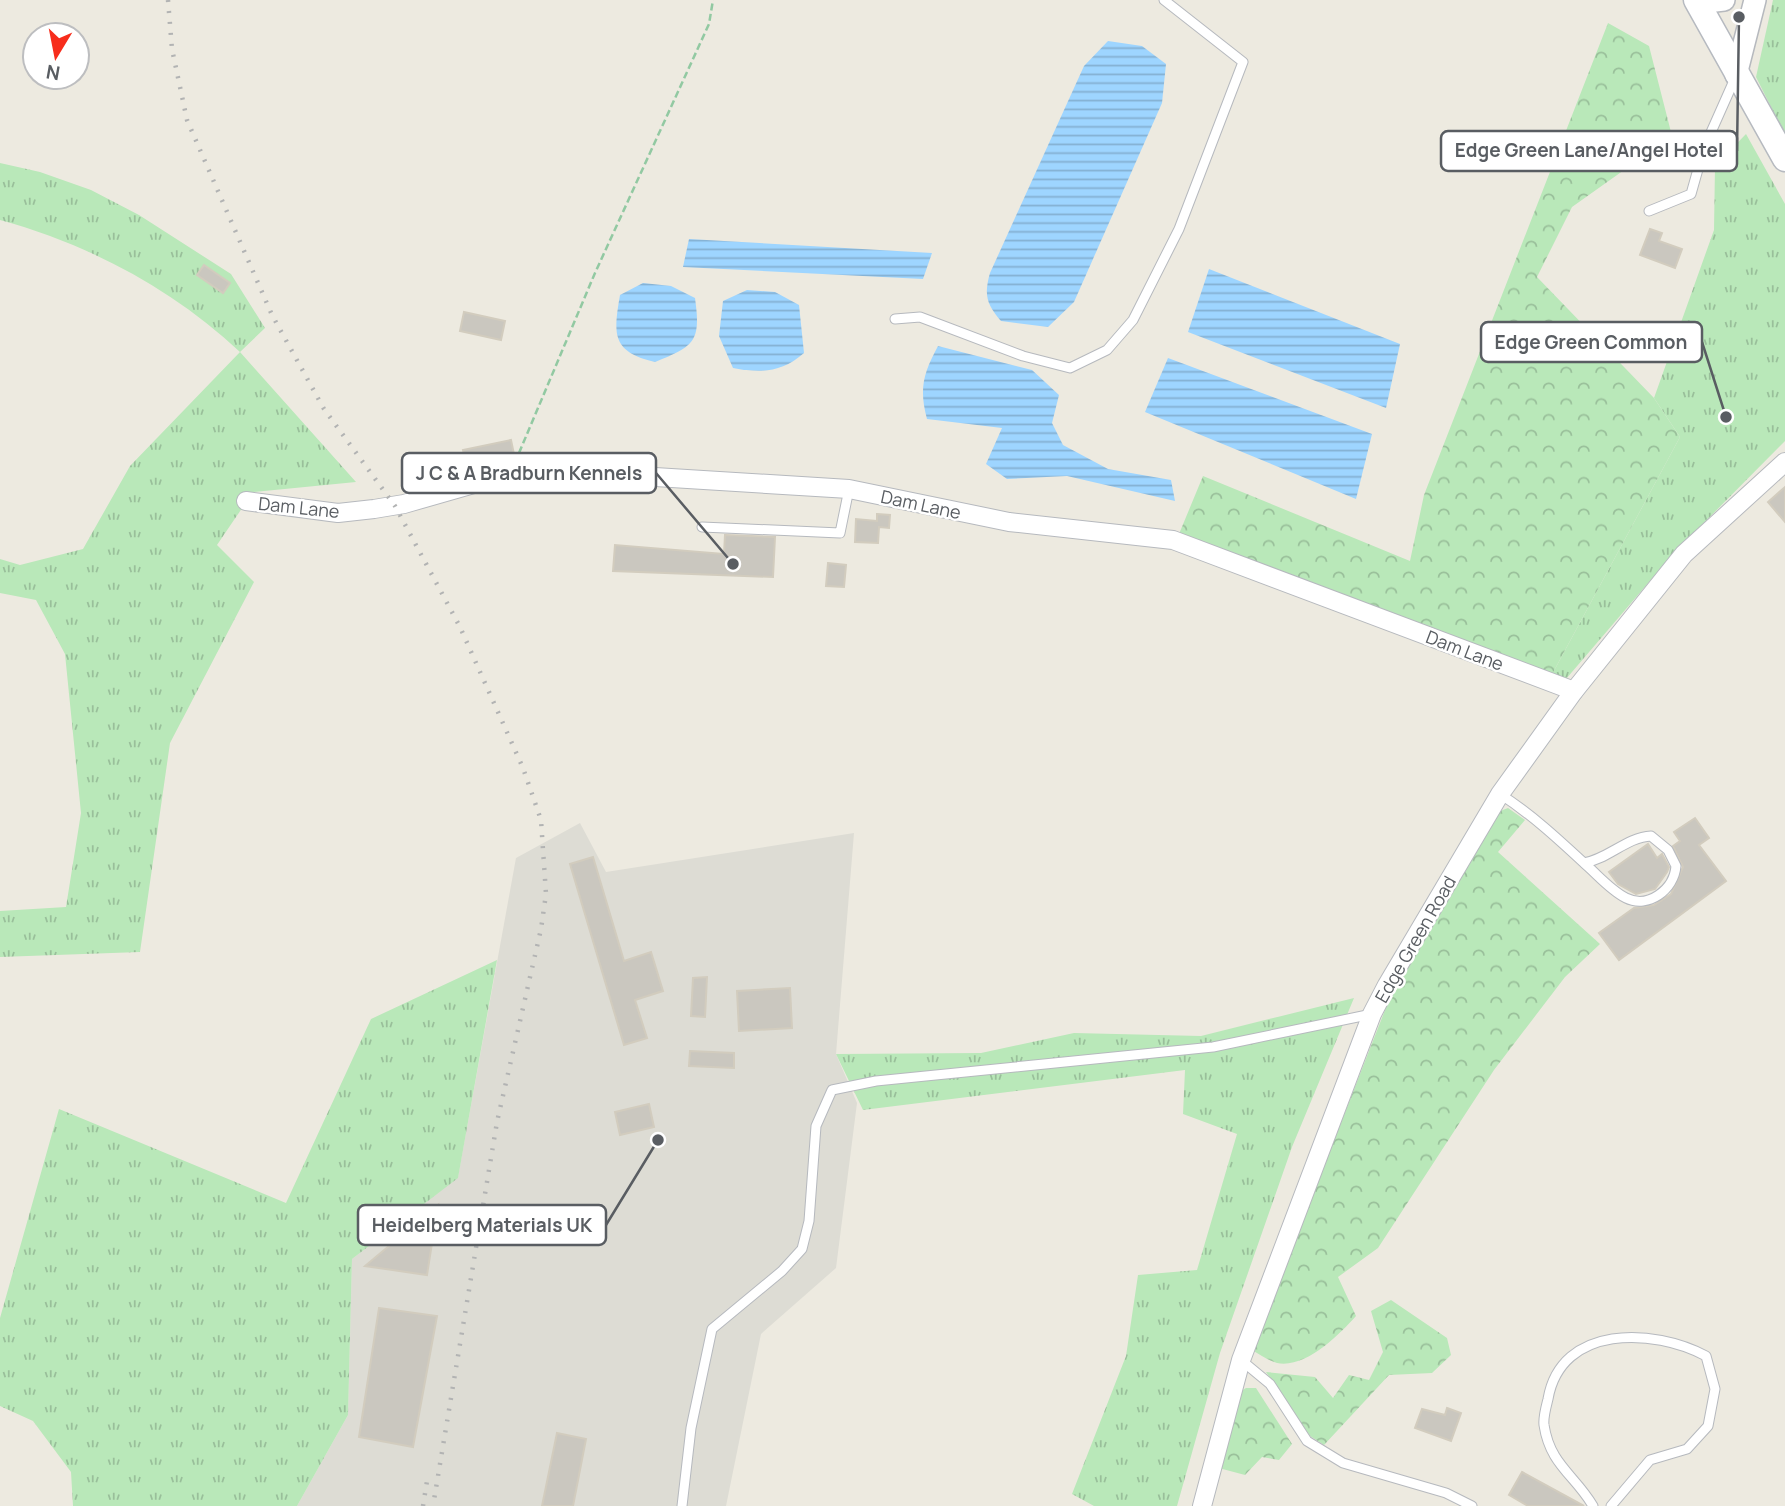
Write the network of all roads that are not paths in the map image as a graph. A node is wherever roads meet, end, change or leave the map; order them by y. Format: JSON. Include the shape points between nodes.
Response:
{"nodes":[{"id":1,"x":1164,"y":0,"type":"edge"},
{"id":2,"x":1724,"y":0,"type":"edge"},
{"id":3,"x":1755,"y":0,"type":"edge"},
{"id":4,"x":1697,"y":1,"type":"edge"},
{"id":5,"x":1736,"y":75,"type":"junction"},
{"id":6,"x":1785,"y":159,"type":"edge"},
{"id":7,"x":1649,"y":211,"type":"dead end"},
{"id":8,"x":895,"y":319,"type":"dead end"},
{"id":9,"x":1785,"y":462,"type":"edge"},
{"id":10,"x":849,"y":489,"type":"junction"},
{"id":11,"x":246,"y":501,"type":"dead end"},
{"id":12,"x":702,"y":527,"type":"dead end"},
{"id":13,"x":1574,"y":691,"type":"junction"},
{"id":14,"x":1500,"y":794,"type":"junction"},
{"id":15,"x":1584,"y":863,"type":"junction"},
{"id":16,"x":1372,"y":1014,"type":"junction"},
{"id":17,"x":1241,"y":1360,"type":"junction"},
{"id":18,"x":682,"y":1506,"type":"edge"},
{"id":19,"x":1202,"y":1506,"type":"edge"},
{"id":20,"x":1472,"y":1506,"type":"edge"},
{"id":21,"x":1593,"y":1506,"type":"edge"},
{"id":22,"x":1611,"y":1506,"type":"edge"}],
"edges":[{"from":1,"to":8,"type":"lane","via":[[1243,62],[1179,229],[1133,320],[1107,350],[1070,368],[1023,356],[920,317]]},
{"from":2,"to":4,"type":"street"},
{"from":3,"to":5,"type":"street"},
{"from":4,"to":5,"type":"main road"},
{"from":5,"to":6,"type":"main road"},
{"from":5,"to":7,"type":"lane","via":[[1704,148],[1691,194]]},
{"from":9,"to":13,"type":"street","name":"Edge Green Road","via":[[1685,554]]},
{"from":10,"to":11,"type":"street","name":"Dam Lane","via":[[526,469],[374,509],[338,513]]},
{"from":10,"to":12,"type":"lane","via":[[840,533]]},
{"from":10,"to":13,"type":"street","name":"Dam Lane","via":[[1009,522],[1173,540]]},
{"from":13,"to":14,"type":"street","name":"Edge Green Road"},
{"from":14,"to":15,"type":"lane"},
{"from":14,"to":16,"type":"street","name":"Edge Green Road"},
{"from":15,"to":15,"type":"lane","via":[[1618,893],[1640,902],[1668,888],[1676,866],[1668,850],[1651,836],[1599,861]]},
{"from":16,"to":17,"type":"street","name":"Edge Green Road"},
{"from":16,"to":18,"type":"lane","via":[[1213,1047],[876,1081],[832,1090],[816,1126],[809,1221],[802,1249],[712,1329],[691,1428]]},
{"from":17,"to":19,"type":"street","name":"Edge Green Road"},
{"from":17,"to":20,"type":"lane","via":[[1270,1384],[1307,1441],[1343,1463],[1446,1493]]},
{"from":21,"to":22,"type":"lane","via":[[1555,1460],[1544,1423],[1551,1382],[1573,1353],[1611,1339],[1636,1336],[1681,1342],[1706,1356],[1714,1389],[1708,1426],[1687,1449],[1650,1460]]}]}
